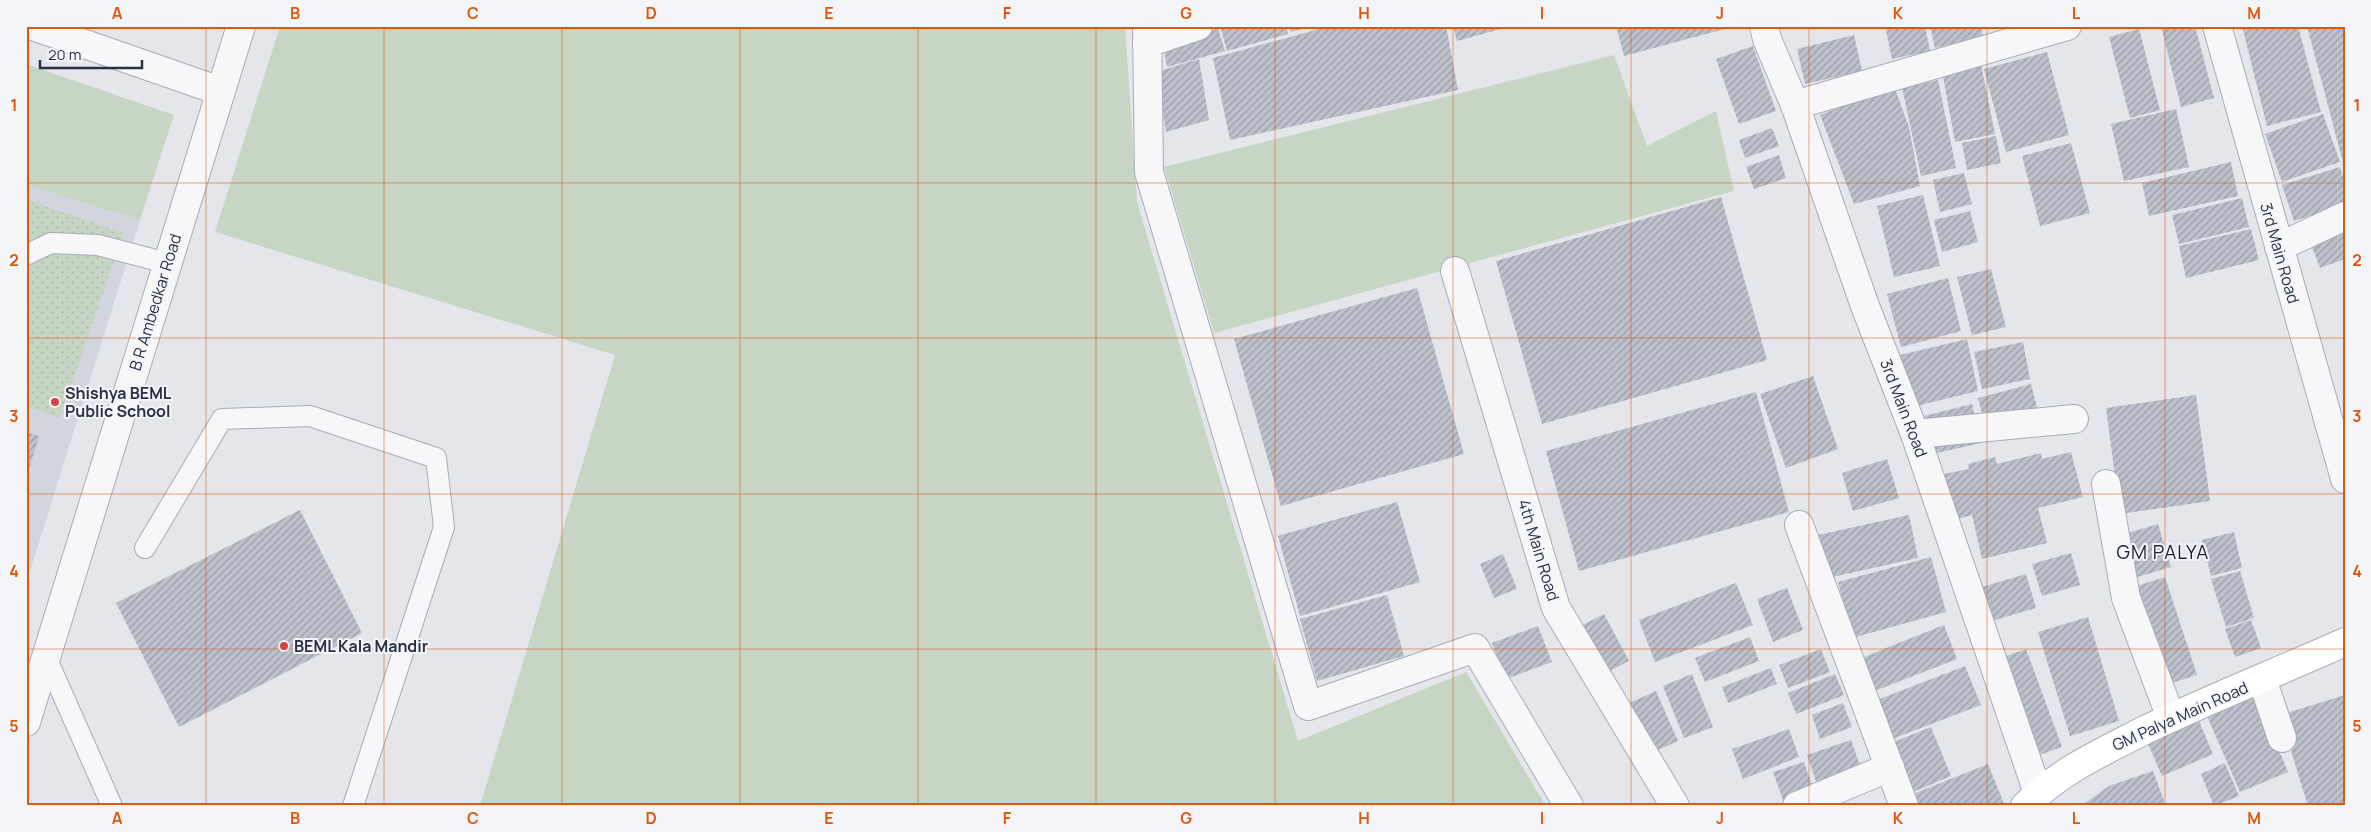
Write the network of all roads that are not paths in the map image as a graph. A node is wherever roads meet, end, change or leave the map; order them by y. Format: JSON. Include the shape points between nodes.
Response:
{"nodes":[{"id":1,"x":33,"y":26,"type":"edge"},
{"id":2,"x":241,"y":26,"type":"edge"},
{"id":3,"x":1198,"y":26,"type":"edge"},
{"id":4,"x":1764,"y":26,"type":"edge"},
{"id":5,"x":2067,"y":26,"type":"edge"},
{"id":6,"x":2217,"y":26,"type":"edge"},
{"id":7,"x":1147,"y":35,"type":"edge"},
{"id":8,"x":220,"y":91,"type":"junction"},
{"id":9,"x":1795,"y":105,"type":"junction"},
{"id":10,"x":2345,"y":216,"type":"edge"},
{"id":11,"x":2278,"y":247,"type":"junction"},
{"id":12,"x":26,"y":254,"type":"edge"},
{"id":13,"x":167,"y":263,"type":"junction"},
{"id":14,"x":1454,"y":271,"type":"dead end"},
{"id":15,"x":2074,"y":419,"type":"dead end"},
{"id":16,"x":1915,"y":434,"type":"junction"},
{"id":17,"x":2345,"y":479,"type":"edge"},
{"id":18,"x":2106,"y":484,"type":"dead end"},
{"id":19,"x":1799,"y":524,"type":"dead end"},
{"id":20,"x":145,"y":548,"type":"dead end"},
{"id":21,"x":2345,"y":642,"type":"edge"},
{"id":22,"x":46,"y":657,"type":"junction"},
{"id":23,"x":2267,"y":677,"type":"junction"},
{"id":24,"x":2171,"y":718,"type":"junction"},
{"id":25,"x":26,"y":722,"type":"edge"},
{"id":26,"x":2289,"y":735,"type":"dead end"},
{"id":27,"x":1890,"y":767,"type":"junction"},
{"id":28,"x":2032,"y":799,"type":"edge"},
{"id":29,"x":112,"y":806,"type":"edge"},
{"id":30,"x":353,"y":806,"type":"edge"},
{"id":31,"x":1569,"y":806,"type":"edge"},
{"id":32,"x":1675,"y":806,"type":"edge"},
{"id":33,"x":1797,"y":806,"type":"edge"},
{"id":34,"x":1904,"y":806,"type":"edge"}],
"edges":[{"from":1,"to":8,"type":"street"},
{"from":2,"to":8,"type":"street","name":"B R Ambedkar Road"},
{"from":3,"to":7,"type":"street"},
{"from":4,"to":9,"type":"street","name":"3rd Main Road"},
{"from":5,"to":9,"type":"street"},
{"from":6,"to":11,"type":"street","name":"3rd Main Road"},
{"from":7,"to":31,"type":"street","via":[[1148,172],[1308,706],[1475,648]]},
{"from":8,"to":13,"type":"street","name":"B R Ambedkar Road"},
{"from":9,"to":16,"type":"street","name":"3rd Main Road","via":[[1865,306]]},
{"from":10,"to":11,"type":"street"},
{"from":11,"to":17,"type":"street","name":"3rd Main Road"},
{"from":12,"to":13,"type":"lane","via":[[51,244],[98,245]]},
{"from":13,"to":22,"type":"street","name":"B R Ambedkar Road"},
{"from":14,"to":32,"type":"street","name":"4th Main Road","via":[[1556,608]]},
{"from":15,"to":16,"type":"street"},
{"from":16,"to":28,"type":"street","name":"3rd Main Road"},
{"from":18,"to":24,"type":"street","via":[[2126,598]]},
{"from":19,"to":27,"type":"street"},
{"from":20,"to":30,"type":"lane","via":[[222,419],[310,416],[436,458],[444,527]]},
{"from":21,"to":23,"type":"main road","name":"GM Palya Main Road"},
{"from":22,"to":25,"type":"street","name":"B R Ambedkar Road"},
{"from":22,"to":29,"type":"lane"},
{"from":23,"to":24,"type":"main road","name":"GM Palya Main Road"},
{"from":23,"to":26,"type":"street"},
{"from":24,"to":28,"type":"main road","name":"GM Palya Main Road","via":[[2092,756]]},
{"from":27,"to":33,"type":"street"},
{"from":27,"to":34,"type":"street"}]}
